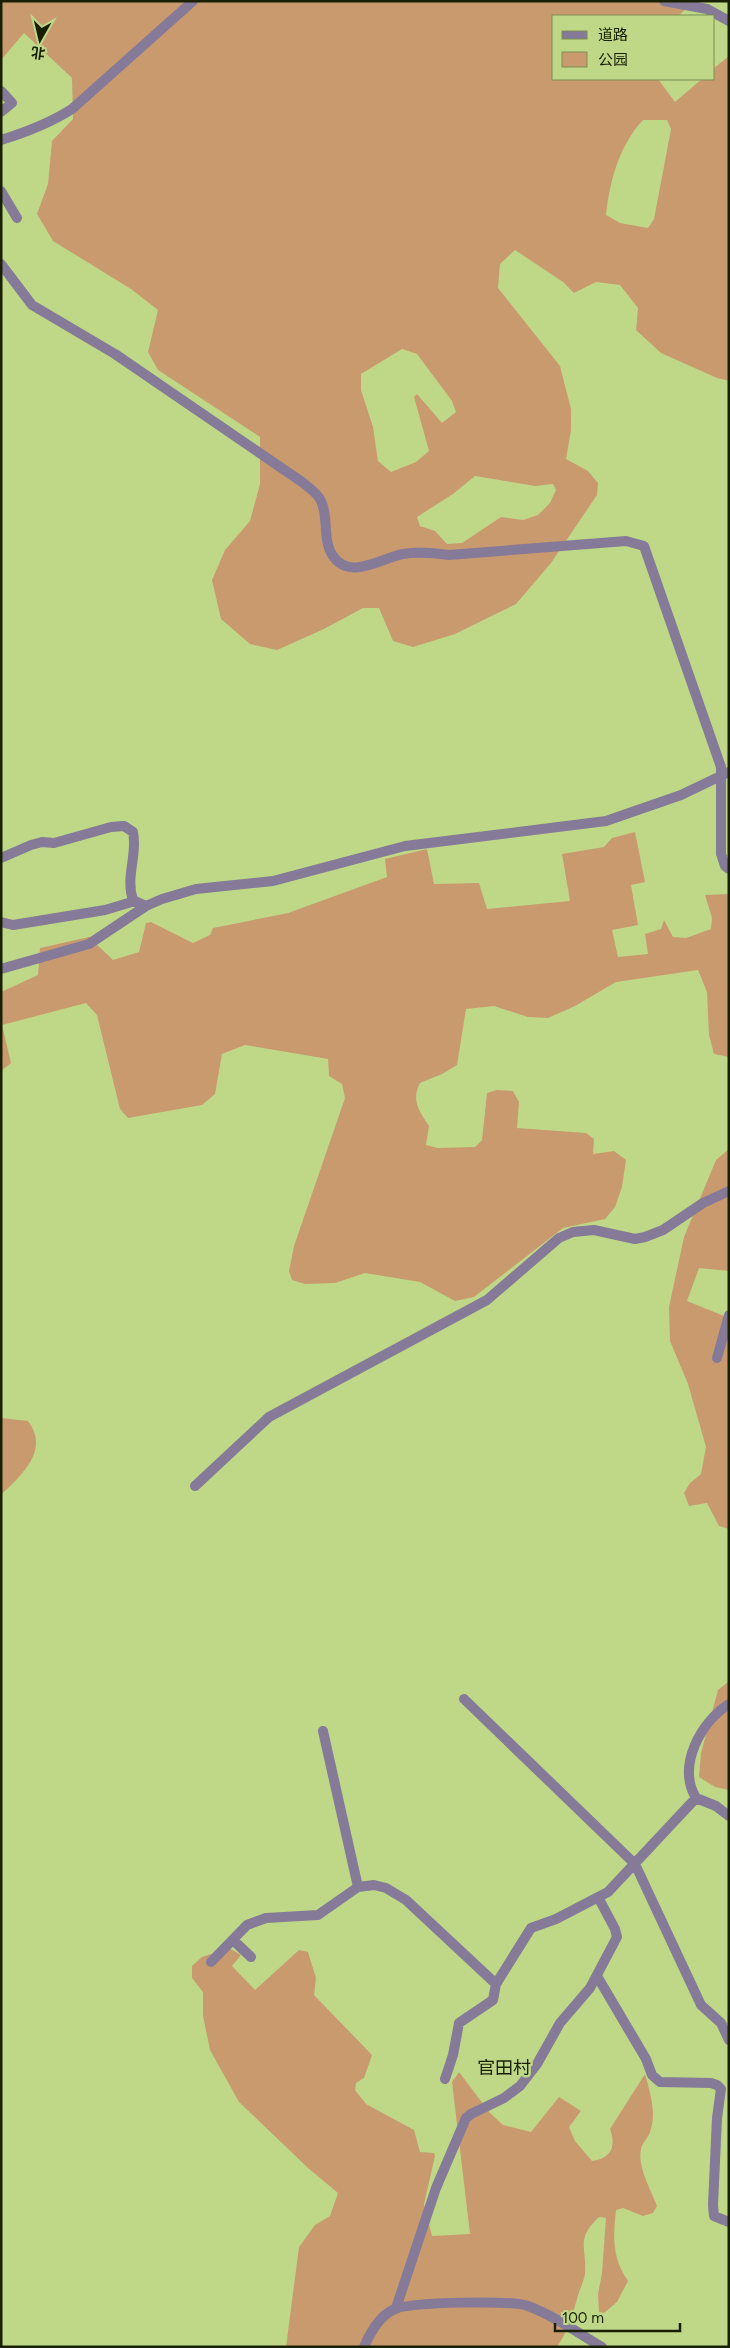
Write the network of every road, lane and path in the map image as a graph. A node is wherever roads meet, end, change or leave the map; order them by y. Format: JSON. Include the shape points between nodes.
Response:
{"nodes":[{"id":1,"x":193,"y":1,"type":"edge"},
{"id":2,"x":664,"y":1,"type":"edge"},
{"id":3,"x":729,"y":21,"type":"edge"},
{"id":4,"x":1,"y":91,"type":"edge"},
{"id":5,"x":1,"y":112,"type":"edge"},
{"id":6,"x":1,"y":140,"type":"edge"},
{"id":7,"x":1,"y":191,"type":"edge"},
{"id":8,"x":17,"y":218,"type":"dead end"},
{"id":9,"x":1,"y":264,"type":"edge"},
{"id":10,"x":724,"y":774,"type":"edge"},
{"id":11,"x":1,"y":858,"type":"edge"},
{"id":12,"x":729,"y":869,"type":"edge"},
{"id":13,"x":135,"y":902,"type":"junction"},
{"id":14,"x":146,"y":906,"type":"junction"},
{"id":15,"x":1,"y":922,"type":"edge"},
{"id":16,"x":1,"y":969,"type":"edge"},
{"id":17,"x":729,"y":1191,"type":"edge"},
{"id":18,"x":729,"y":1315,"type":"edge"},
{"id":19,"x":717,"y":1358,"type":"dead end"},
{"id":20,"x":195,"y":1486,"type":"dead end"},
{"id":21,"x":464,"y":1699,"type":"dead end"},
{"id":22,"x":729,"y":1704,"type":"edge"},
{"id":23,"x":323,"y":1731,"type":"dead end"},
{"id":24,"x":696,"y":1798,"type":"junction"},
{"id":25,"x":729,"y":1816,"type":"edge"},
{"id":26,"x":635,"y":1864,"type":"junction"},
{"id":27,"x":358,"y":1887,"type":"junction"},
{"id":28,"x":598,"y":1897,"type":"junction"},
{"id":29,"x":233,"y":1940,"type":"junction"},
{"id":30,"x":251,"y":1957,"type":"dead end"},
{"id":31,"x":211,"y":1962,"type":"dead end"},
{"id":32,"x":597,"y":1976,"type":"junction"},
{"id":33,"x":496,"y":1984,"type":"junction"},
{"id":34,"x":729,"y":2040,"type":"edge"},
{"id":35,"x":444,"y":2078,"type":"dead end"},
{"id":36,"x":729,"y":2222,"type":"edge"},
{"id":37,"x":396,"y":2308,"type":"junction"},
{"id":38,"x":364,"y":2347,"type":"edge"},
{"id":39,"x":602,"y":2347,"type":"edge"}],
"edges":[{"from":1,"to":6,"type":"street","via":[[72,109],[29,132]]},
{"from":2,"to":3,"type":"street","via":[[707,9]]},
{"from":4,"to":5,"type":"street","via":[[12,103]]},
{"from":7,"to":8,"type":"street"},
{"from":9,"to":10,"type":"street","via":[[32,305],[115,354],[302,482],[322,502],[330,551],[344,567],[371,565],[403,554],[429,552],[448,555],[626,541],[644,546]]},
{"from":10,"to":12,"type":"street","via":[[721,854]]},
{"from":10,"to":14,"type":"street","via":[[682,795],[606,821],[405,846],[273,882],[196,889]]},
{"from":11,"to":13,"type":"street","via":[[31,844],[54,843],[124,826],[133,832],[135,840],[130,892]]},
{"from":13,"to":14,"type":"street"},
{"from":13,"to":15,"type":"street","via":[[22,924]]},
{"from":14,"to":16,"type":"street","via":[[89,944]]},
{"from":17,"to":20,"type":"street","via":[[703,1203],[663,1230],[645,1237],[635,1239],[594,1230],[573,1232],[559,1238],[487,1300],[269,1417]]},
{"from":18,"to":19,"type":"street"},
{"from":21,"to":26,"type":"street"},
{"from":22,"to":24,"type":"street","via":[[718,1711],[692,1751],[688,1775]]},
{"from":23,"to":27,"type":"street"},
{"from":24,"to":25,"type":"street","via":[[716,1806]]},
{"from":24,"to":26,"type":"street"},
{"from":26,"to":28,"type":"street","via":[[608,1892]]},
{"from":26,"to":34,"type":"street","via":[[701,2005],[720,2023]]},
{"from":27,"to":29,"type":"street","via":[[318,1915],[266,1918],[247,1925]]},
{"from":27,"to":33,"type":"street","via":[[374,1885],[386,1888],[406,1900]]},
{"from":28,"to":32,"type":"street","via":[[617,1937]]},
{"from":28,"to":33,"type":"street","via":[[531,1928]]},
{"from":29,"to":30,"type":"street"},
{"from":29,"to":31,"type":"street"},
{"from":32,"to":36,"type":"street","via":[[646,2059],[652,2075],[660,2082],[711,2083],[721,2089],[713,2205],[714,2216]]},
{"from":32,"to":37,"type":"street","via":[[560,2023],[537,2064],[520,2086],[466,2118],[436,2188]]},
{"from":33,"to":35,"type":"street","via":[[493,2000],[459,2024],[454,2055]]},
{"from":37,"to":38,"type":"street","via":[[374,2327]]},
{"from":37,"to":39,"type":"street","via":[[501,2302],[527,2306],[555,2318]]}]}
